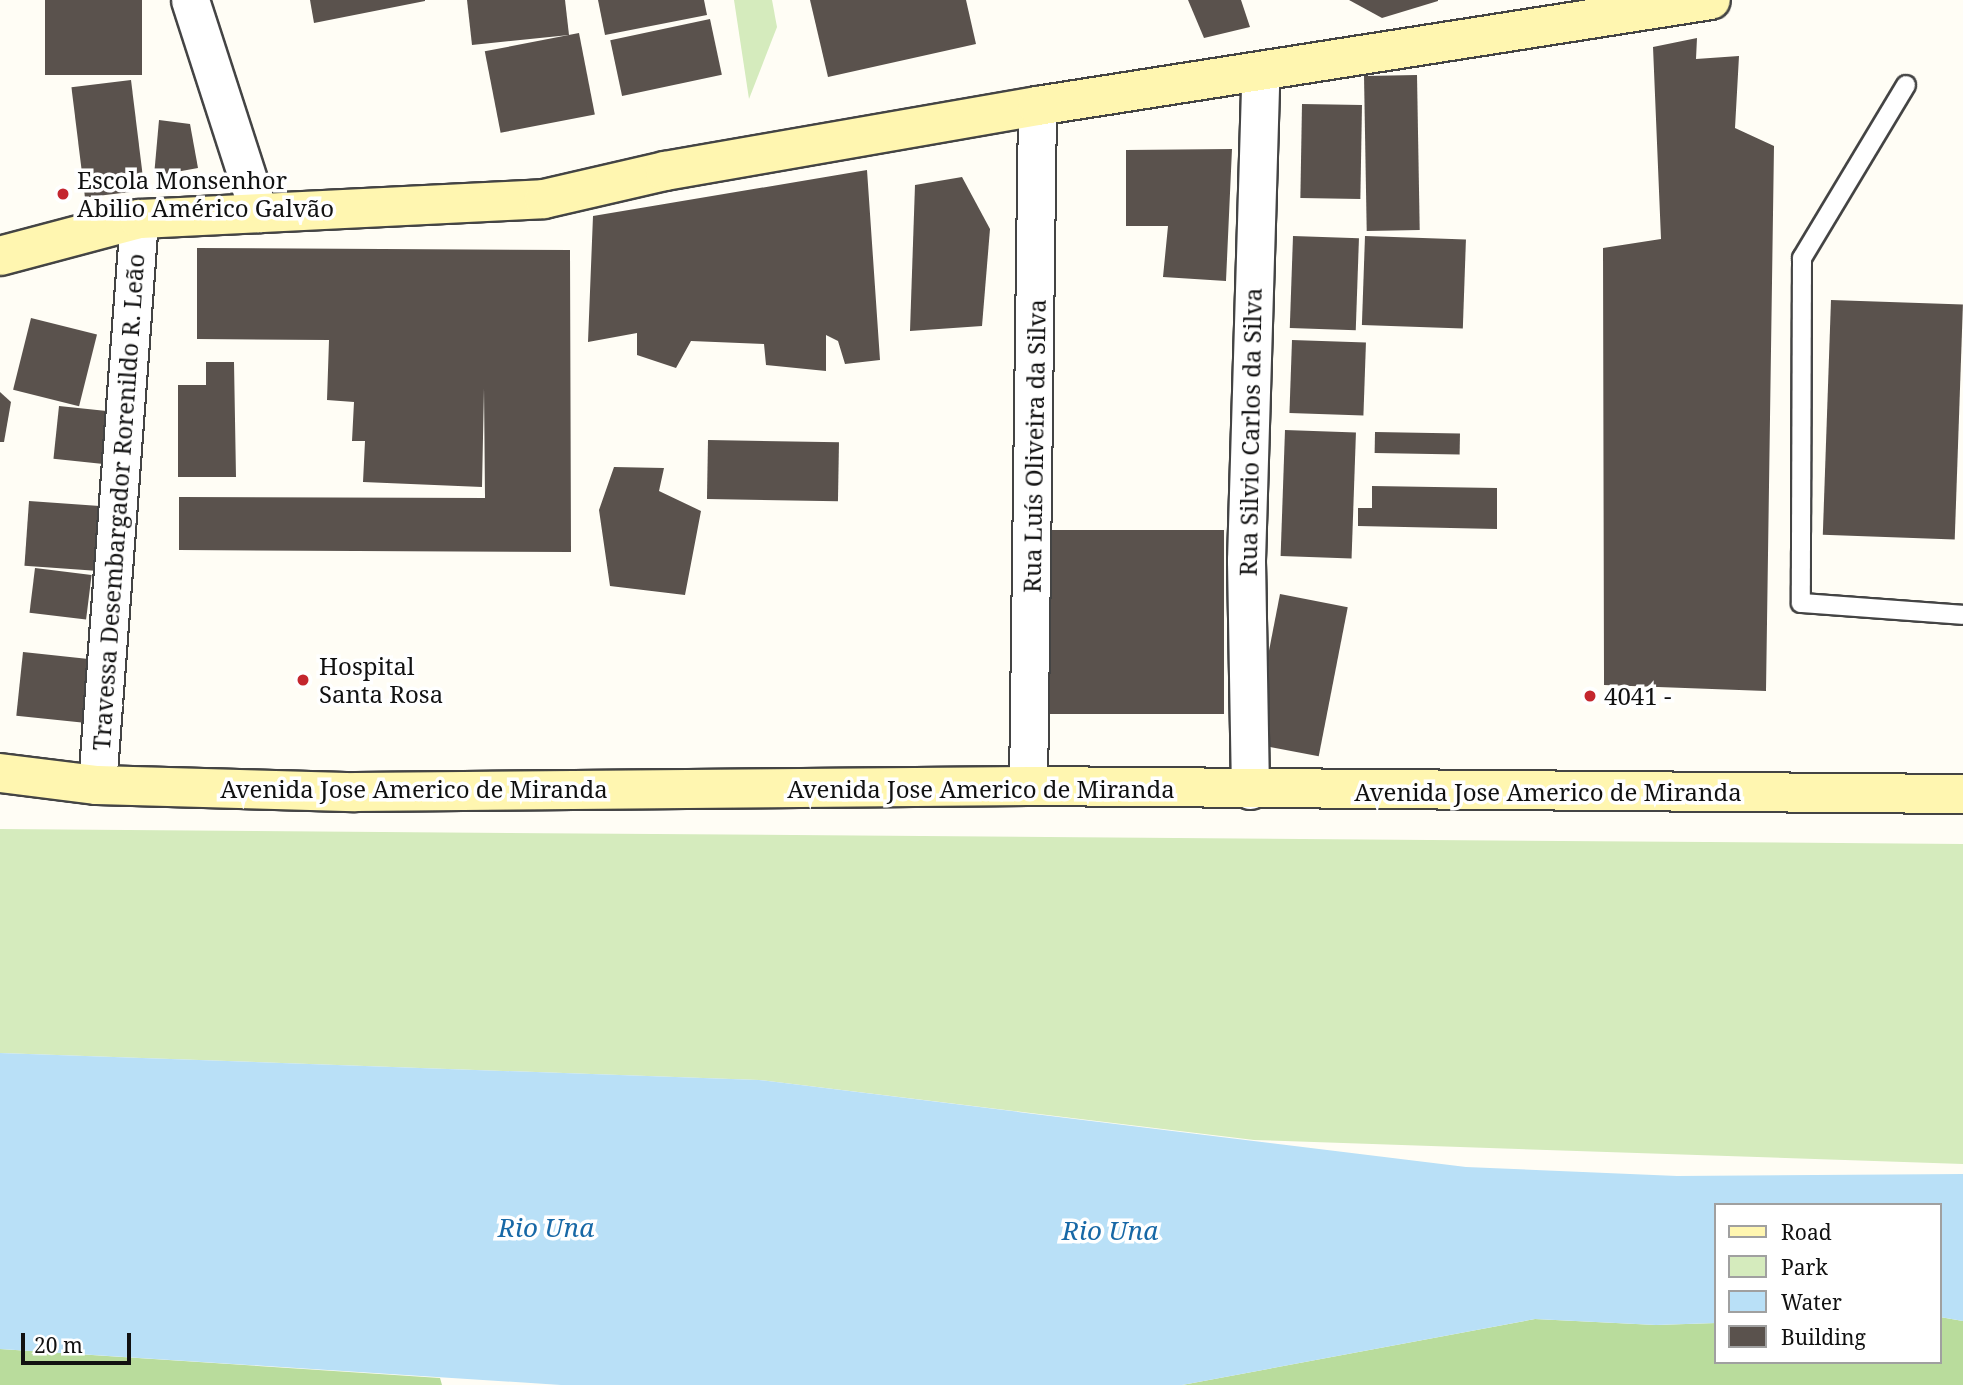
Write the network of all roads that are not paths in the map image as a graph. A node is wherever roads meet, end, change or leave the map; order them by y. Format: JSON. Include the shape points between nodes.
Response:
{"nodes":[{"id":1,"x":190,"y":0,"type":"edge"},
{"id":2,"x":1711,"y":0,"type":"edge"},
{"id":3,"x":1630,"y":6,"type":"edge"},
{"id":4,"x":1260,"y":74,"type":"junction"},
{"id":5,"x":1906,"y":85,"type":"dead end"},
{"id":6,"x":1037,"y":106,"type":"junction"},
{"id":7,"x":259,"y":213,"type":"junction"},
{"id":8,"x":139,"y":219,"type":"junction"},
{"id":9,"x":0,"y":256,"type":"edge"},
{"id":10,"x":1963,"y":615,"type":"edge"},
{"id":11,"x":0,"y":773,"type":"edge"},
{"id":12,"x":97,"y":785,"type":"junction"},
{"id":13,"x":1028,"y":786,"type":"junction"},
{"id":14,"x":1250,"y":790,"type":"junction"},
{"id":15,"x":1963,"y":794,"type":"edge"}],
"edges":[{"from":1,"to":7,"type":"street"},
{"from":2,"to":3,"type":"main road"},
{"from":3,"to":4,"type":"main road"},
{"from":4,"to":6,"type":"main road"},
{"from":4,"to":14,"type":"street","name":"Rua Silvio Carlos da Silva","via":[[1246,547]]},
{"from":5,"to":10,"type":"lane","via":[[1802,258],[1801,603]]},
{"from":6,"to":7,"type":"main road","via":[[665,171],[544,199]]},
{"from":6,"to":13,"type":"street","name":"Rua Luís Oliveira da Silva"},
{"from":7,"to":8,"type":"main road"},
{"from":8,"to":9,"type":"main road"},
{"from":8,"to":12,"type":"street","name":"Travessa Desembargador Rorenildo R. Leão"},
{"from":11,"to":12,"type":"main road","name":"Avenida Jose Americo de Miranda"},
{"from":12,"to":13,"type":"main road","name":"Avenida Jose Americo de Miranda","via":[[355,792]]},
{"from":13,"to":14,"type":"main road","name":"Avenida Jose Americo de Miranda"},
{"from":14,"to":15,"type":"main road","name":"Avenida Jose Americo de Miranda"}]}
